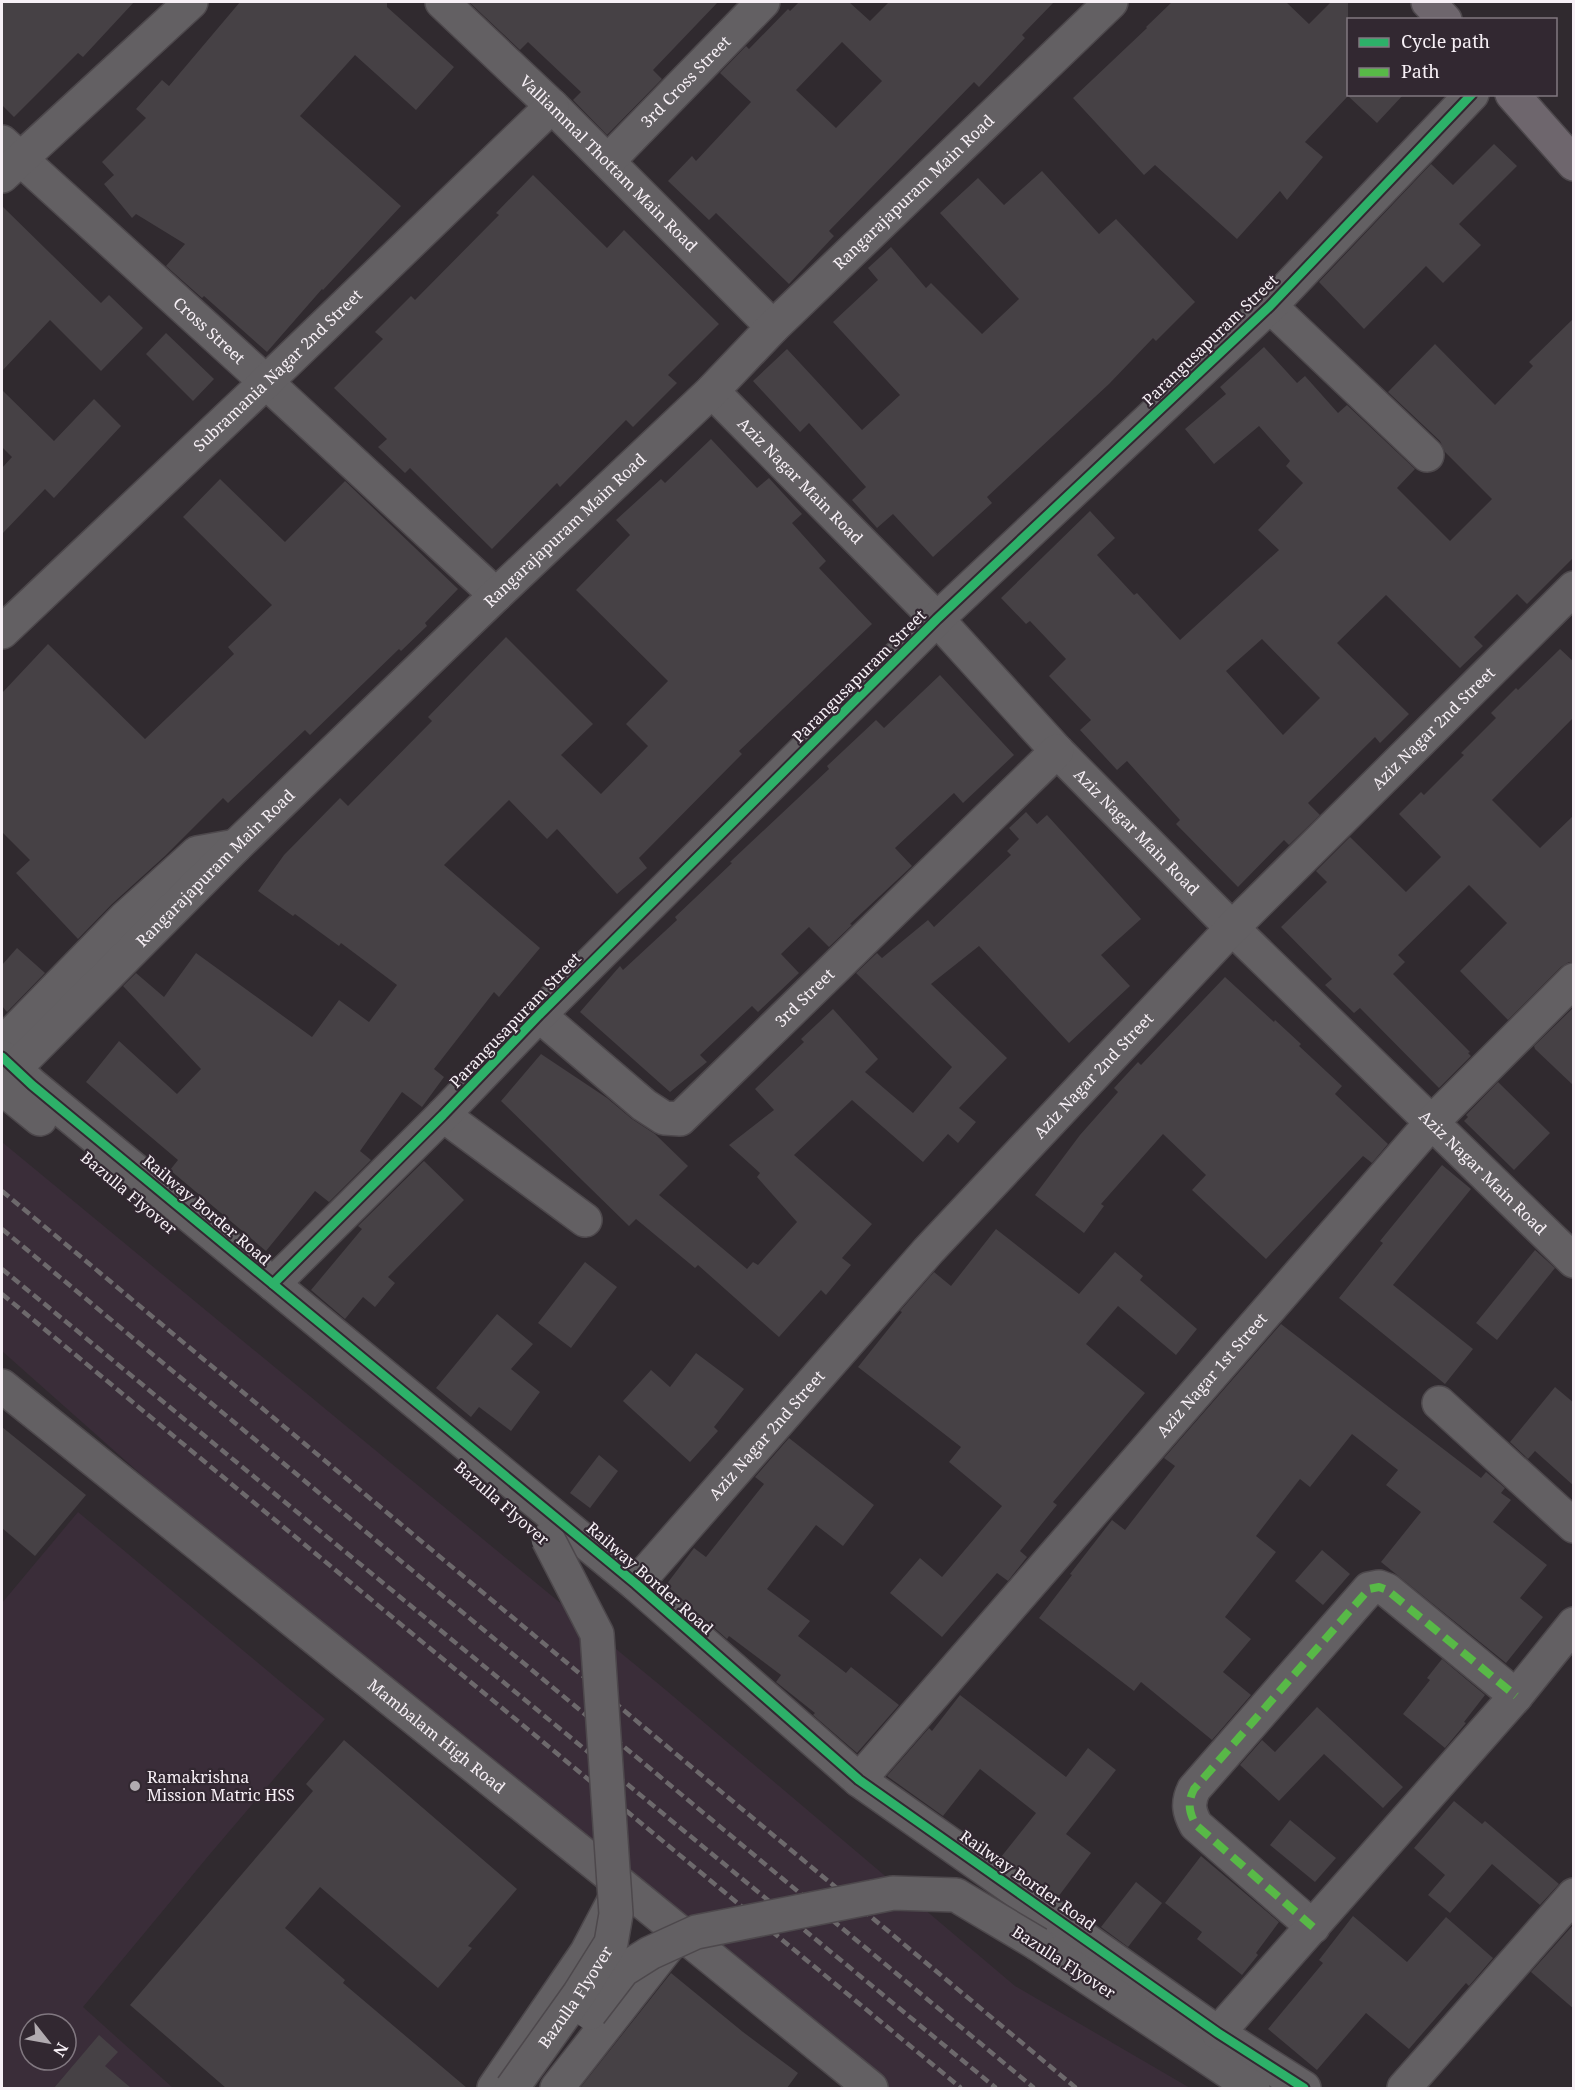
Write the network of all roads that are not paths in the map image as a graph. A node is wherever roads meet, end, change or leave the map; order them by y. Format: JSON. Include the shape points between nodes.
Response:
{"nodes":[{"id":1,"x":191,"y":2,"type":"edge"},
{"id":2,"x":442,"y":2,"type":"edge"},
{"id":3,"x":763,"y":2,"type":"edge"},
{"id":4,"x":1111,"y":2,"type":"edge"},
{"id":5,"x":1428,"y":2,"type":"edge"},
{"id":6,"x":1443,"y":18,"type":"edge"},
{"id":7,"x":1470,"y":96,"type":"edge"},
{"id":8,"x":1514,"y":96,"type":"edge"},
{"id":9,"x":552,"y":106,"type":"junction"},
{"id":10,"x":8,"y":159,"type":"edge"},
{"id":11,"x":608,"y":161,"type":"junction"},
{"id":12,"x":1574,"y":164,"type":"edge"},
{"id":13,"x":1270,"y":306,"type":"junction"},
{"id":14,"x":773,"y":327,"type":"junction"},
{"id":15,"x":266,"y":382,"type":"junction"},
{"id":16,"x":712,"y":391,"type":"junction"},
{"id":17,"x":1427,"y":455,"type":"dead end"},
{"id":18,"x":1574,"y":588,"type":"edge"},
{"id":19,"x":496,"y":595,"type":"junction"},
{"id":20,"x":937,"y":619,"type":"junction"},
{"id":21,"x":2,"y":632,"type":"edge"},
{"id":22,"x":1057,"y":751,"type":"junction"},
{"id":23,"x":1232,"y":928,"type":"junction"},
{"id":24,"x":1574,"y":980,"type":"edge"},
{"id":25,"x":539,"y":1015,"type":"junction"},
{"id":26,"x":11,"y":1067,"type":"edge"},
{"id":27,"x":443,"y":1115,"type":"junction"},
{"id":28,"x":1431,"y":1123,"type":"junction"},
{"id":29,"x":585,"y":1220,"type":"dead end"},
{"id":30,"x":1574,"y":1261,"type":"edge"},
{"id":31,"x":273,"y":1284,"type":"junction"},
{"id":32,"x":2,"y":1362,"type":"edge"},
{"id":33,"x":2,"y":1386,"type":"edge"},
{"id":34,"x":1439,"y":1403,"type":"dead end"},
{"id":35,"x":40,"y":1416,"type":"junction"},
{"id":36,"x":1574,"y":1526,"type":"edge"},
{"id":37,"x":636,"y":1584,"type":"junction"},
{"id":38,"x":1574,"y":1624,"type":"edge"},
{"id":39,"x":1516,"y":1696,"type":"junction"},
{"id":40,"x":859,"y":1780,"type":"junction"},
{"id":41,"x":623,"y":1886,"type":"junction"},
{"id":42,"x":1574,"y":1895,"type":"edge"},
{"id":43,"x":1313,"y":1927,"type":"junction"},
{"id":44,"x":679,"y":1931,"type":"junction"},
{"id":45,"x":587,"y":1952,"type":"junction"},
{"id":46,"x":643,"y":1977,"type":"junction"},
{"id":47,"x":1218,"y":2033,"type":"junction"},
{"id":48,"x":494,"y":2088,"type":"edge"},
{"id":49,"x":512,"y":2088,"type":"edge"},
{"id":50,"x":532,"y":2088,"type":"edge"},
{"id":51,"x":557,"y":2088,"type":"edge"},
{"id":52,"x":871,"y":2088,"type":"edge"},
{"id":53,"x":1253,"y":2088,"type":"edge"},
{"id":54,"x":1304,"y":2088,"type":"edge"},
{"id":55,"x":1404,"y":2088,"type":"edge"}],
"edges":[{"from":1,"to":10,"type":"street"},
{"from":2,"to":9,"type":"street","name":"Valliammal Thottam Main Road"},
{"from":3,"to":11,"type":"street","name":"3rd Cross Street"},
{"from":4,"to":14,"type":"street","name":"Rangarajapuram Main Road"},
{"from":5,"to":6,"type":"main road"},
{"from":7,"to":13,"type":"street","name":"Parangusapuram Street"},
{"from":8,"to":12,"type":"main road"},
{"from":9,"to":11,"type":"street","name":"Valliammal Thottam Main Road"},
{"from":9,"to":15,"type":"street","name":"Subramania Nagar 2nd Street"},
{"from":10,"to":15,"type":"street","name":"Cross Street"},
{"from":11,"to":14,"type":"street","name":"Valliammal Thottam Main Road"},
{"from":13,"to":17,"type":"street"},
{"from":13,"to":20,"type":"street","name":"Parangusapuram Street"},
{"from":14,"to":16,"type":"street","name":"Rangarajapuram Main Road"},
{"from":15,"to":19,"type":"street","name":"Cross Street"},
{"from":15,"to":21,"type":"street","name":"Subramania Nagar 2nd Street"},
{"from":16,"to":19,"type":"street","name":"Rangarajapuram Main Road"},
{"from":16,"to":20,"type":"street","name":"Aziz Nagar Main Road"},
{"from":18,"to":23,"type":"street","name":"Aziz Nagar 2nd Street"},
{"from":19,"to":26,"type":"street","name":"Rangarajapuram Main Road"},
{"from":20,"to":22,"type":"street","name":"Aziz Nagar Main Road"},
{"from":20,"to":25,"type":"street","name":"Parangusapuram Street"},
{"from":22,"to":23,"type":"street","name":"Aziz Nagar Main Road"},
{"from":22,"to":25,"type":"street","name":"3rd Street","via":[[680,1119],[664,1118],[645,1105]]},
{"from":23,"to":28,"type":"street","name":"Aziz Nagar Main Road"},
{"from":23,"to":37,"type":"street","name":"Aziz Nagar 2nd Street","via":[[928,1251]]},
{"from":24,"to":28,"type":"street","name":"Aziz Nagar 1st Street"},
{"from":25,"to":27,"type":"street","name":"Parangusapuram Street"},
{"from":26,"to":31,"type":"street","name":"Railway Border Road"},
{"from":26,"to":49,"type":"street","name":"Bazulla Flyover","bridge":true,"via":[[548,1539],[578,1595],[597,1634],[616,1914],[611,1943]]},
{"from":27,"to":29,"type":"street"},
{"from":27,"to":31,"type":"street","name":"Parangusapuram Street"},
{"from":28,"to":30,"type":"street","name":"Aziz Nagar Main Road"},
{"from":28,"to":40,"type":"street","name":"Aziz Nagar 1st Street"},
{"from":31,"to":37,"type":"street","name":"Railway Border Road"},
{"from":32,"to":35,"type":"street","via":[[25,1384]]},
{"from":33,"to":35,"type":"street","name":"Mambalam High Road"},
{"from":34,"to":36,"type":"street"},
{"from":35,"to":41,"type":"street","name":"Mambalam High Road"},
{"from":37,"to":40,"type":"street","name":"Railway Border Road"},
{"from":38,"to":39,"type":"street"},
{"from":39,"to":43,"type":"street"},
{"from":39,"to":43,"type":"street","via":[[1387,1590],[1369,1589],[1216,1763],[1190,1797],[1188,1805],[1196,1825]]},
{"from":40,"to":47,"type":"street","name":"Railway Border Road"},
{"from":41,"to":44,"type":"street","name":"Mambalam High Road"},
{"from":41,"to":45,"type":"street"},
{"from":42,"to":55,"type":"street"},
{"from":43,"to":47,"type":"street"},
{"from":44,"to":46,"type":"street"},
{"from":44,"to":52,"type":"street","name":"Mambalam High Road"},
{"from":45,"to":46,"type":"street","via":[[605,1945],[624,1950],[633,1957]]},
{"from":45,"to":48,"type":"street"},
{"from":46,"to":51,"type":"street"},
{"from":47,"to":54,"type":"street","name":"Railway Border Road"},
{"from":50,"to":53,"type":"street","name":"Bazulla Flyover","bridge":true,"via":[[623,1970],[650,1953],[696,1932],[893,1893],[956,1895],[1038,1944]]}]}
